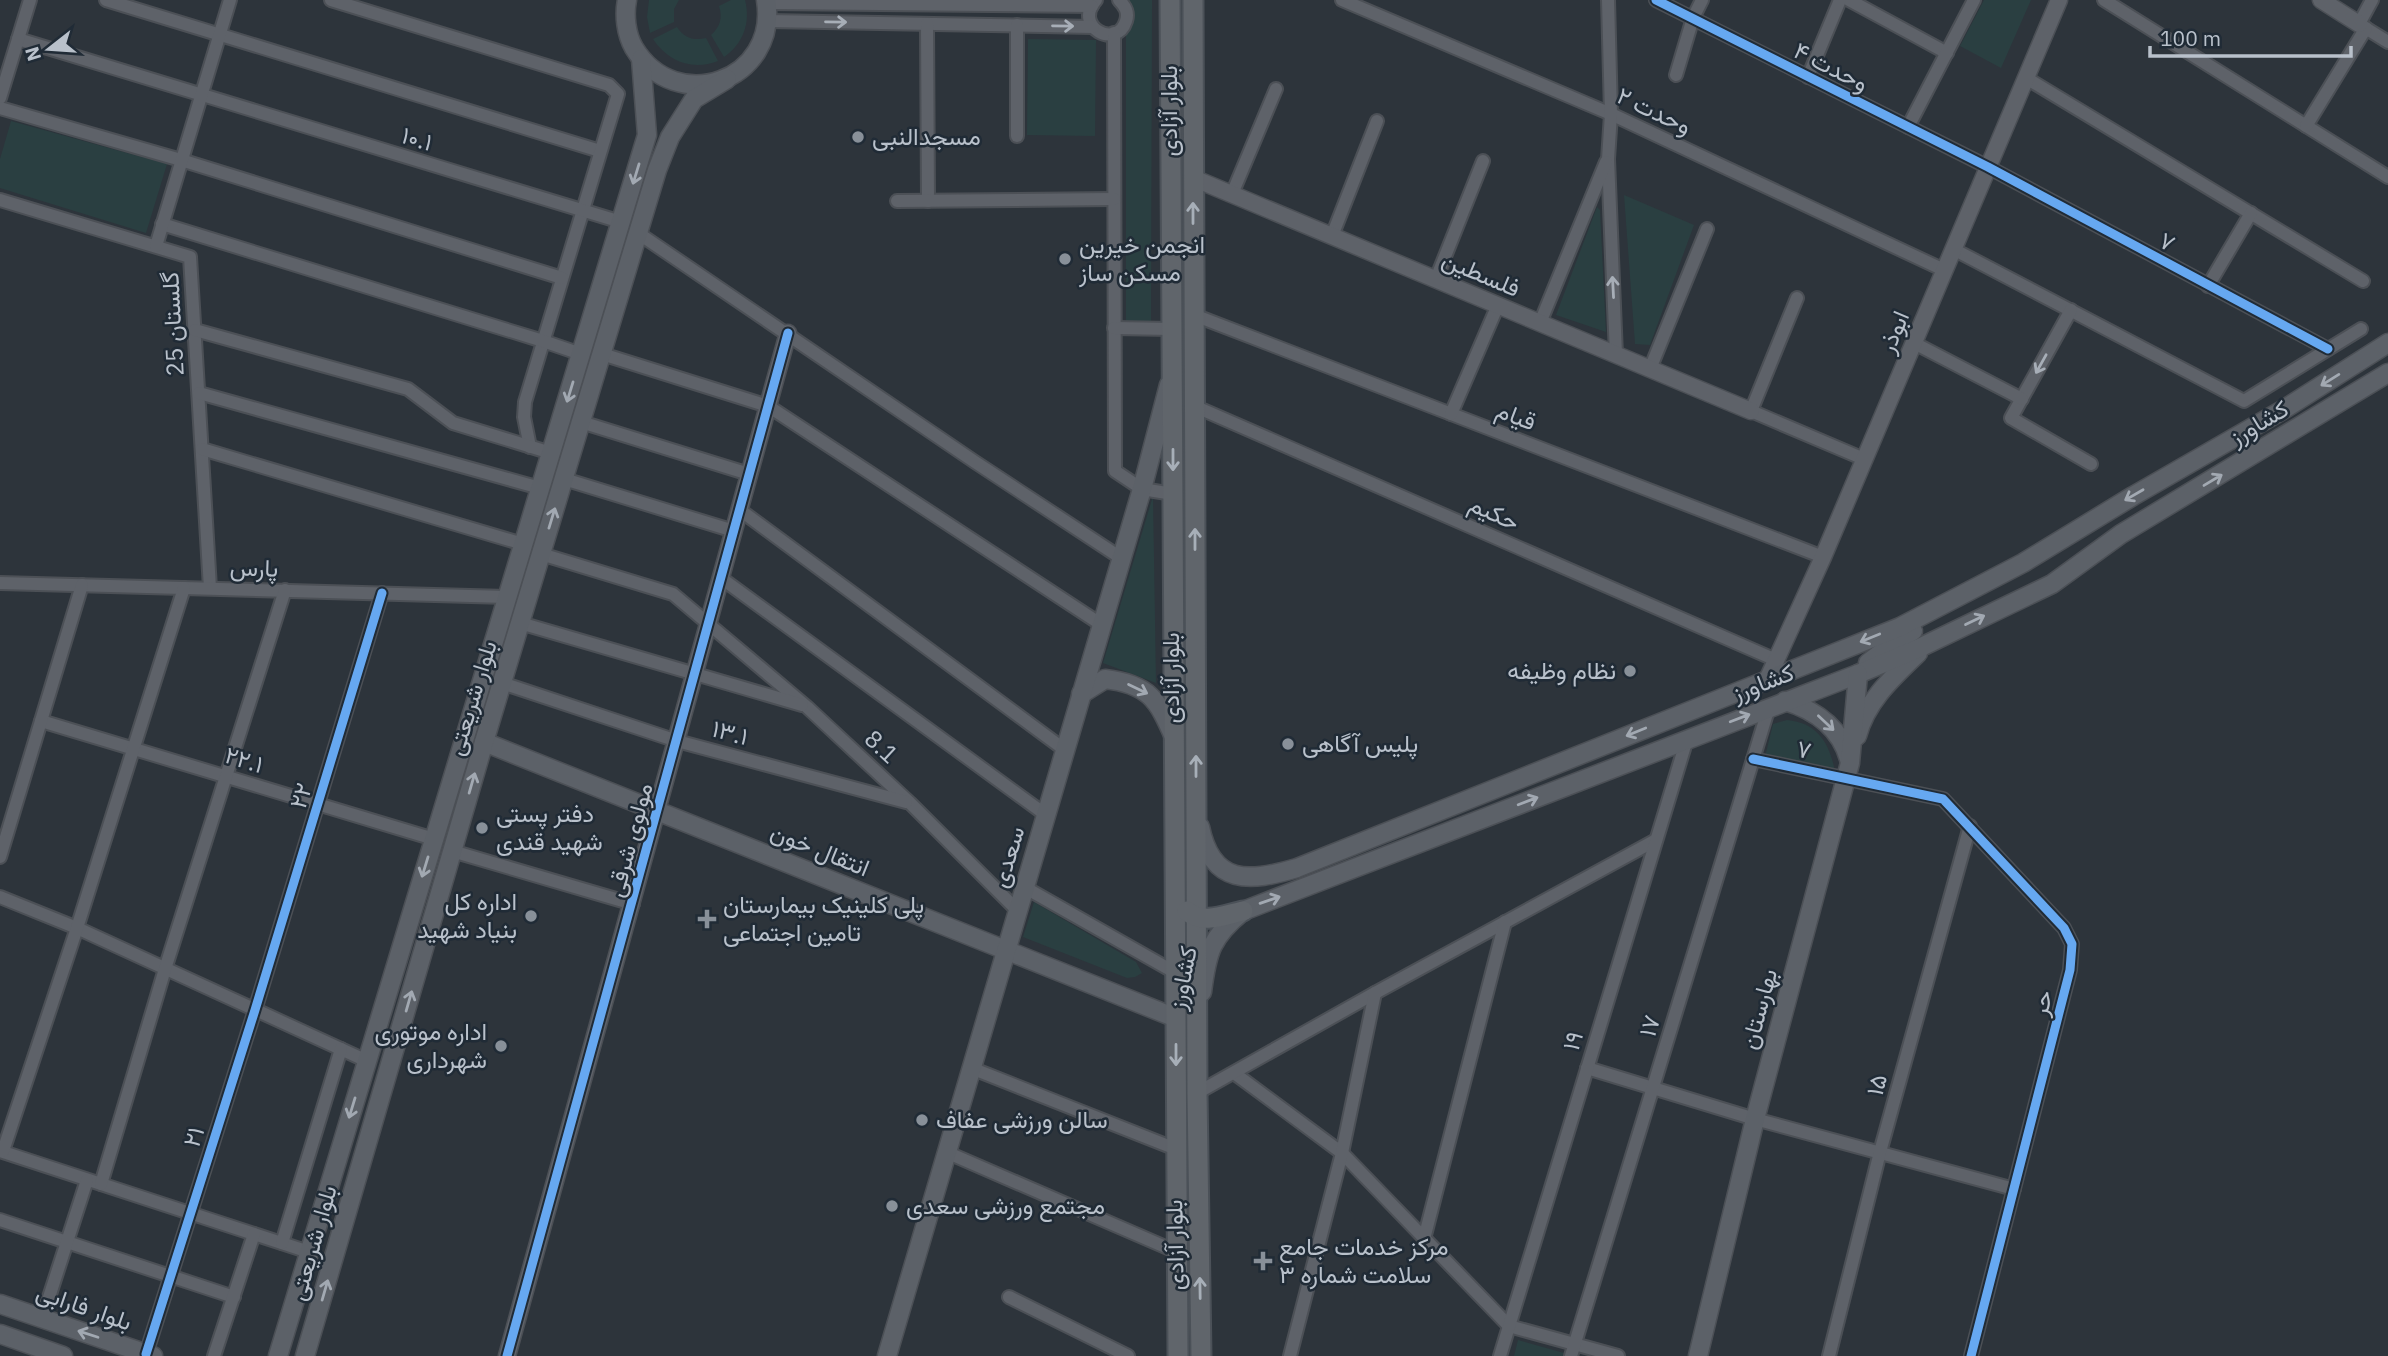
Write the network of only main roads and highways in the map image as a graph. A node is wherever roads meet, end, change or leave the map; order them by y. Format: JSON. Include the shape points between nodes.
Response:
{"nodes":[{"id":1,"x":767,"y":1,"type":"edge"},
{"id":2,"x":622,"y":2,"type":"edge"},
{"id":3,"x":1170,"y":5,"type":"edge"},
{"id":4,"x":1193,"y":5,"type":"edge"},
{"id":5,"x":641,"y":59,"type":"junction"},
{"id":6,"x":727,"y":79,"type":"junction"},
{"id":7,"x":648,"y":135,"type":"junction"},
{"id":8,"x":670,"y":136,"type":"junction"},
{"id":9,"x":2388,"y":343,"type":"edge"},
{"id":10,"x":1172,"y":370,"type":"junction"},
{"id":11,"x":2388,"y":373,"type":"edge"},
{"id":12,"x":2243,"y":433,"type":"junction"},
{"id":13,"x":2257,"y":454,"type":"junction"},
{"id":14,"x":2023,"y":563,"type":"junction"},
{"id":15,"x":1930,"y":643,"type":"junction"},
{"id":16,"x":1858,"y":674,"type":"junction"},
{"id":17,"x":1081,"y":694,"type":"junction"},
{"id":18,"x":1777,"y":704,"type":"junction"},
{"id":19,"x":1667,"y":720,"type":"junction"},
{"id":20,"x":1174,"y":737,"type":"junction"},
{"id":21,"x":484,"y":742,"type":"junction"},
{"id":22,"x":1848,"y":771,"type":"junction"},
{"id":23,"x":1487,"y":791,"type":"junction"},
{"id":24,"x":1196,"y":808,"type":"junction"},
{"id":25,"x":1496,"y":813,"type":"junction"},
{"id":26,"x":1175,"y":850,"type":"junction"},
{"id":27,"x":1297,"y":868,"type":"junction"},
{"id":28,"x":1304,"y":887,"type":"junction"},
{"id":29,"x":1243,"y":911,"type":"junction"},
{"id":30,"x":411,"y":914,"type":"junction"},
{"id":31,"x":1197,"y":918,"type":"junction"},
{"id":32,"x":432,"y":920,"type":"junction"},
{"id":33,"x":1006,"y":951,"type":"junction"},
{"id":34,"x":1176,"y":1018,"type":"junction"},
{"id":35,"x":1197,"y":1034,"type":"junction"},
{"id":36,"x":0,"y":1304,"type":"edge"},
{"id":37,"x":0,"y":1334,"type":"edge"},
{"id":38,"x":278,"y":1353,"type":"edge"},
{"id":39,"x":149,"y":1355,"type":"edge"},
{"id":40,"x":306,"y":1355,"type":"edge"},
{"id":41,"x":63,"y":1356,"type":"edge"},
{"id":42,"x":887,"y":1356,"type":"edge"},
{"id":43,"x":1178,"y":1356,"type":"edge"},
{"id":44,"x":1201,"y":1356,"type":"edge"},
{"id":45,"x":1698,"y":1356,"type":"edge"}],
"edges":[{"from":1,"to":6,"type":"main road","name":"بلوار شریعتی","via":[[764,39],[755,56]]},
{"from":2,"to":5,"type":"main road","name":"بلوار شریعتی"},
{"from":3,"to":4,"type":"main road"},
{"from":3,"to":10,"type":"main road","name":"بلوار آزادی"},
{"from":24,"to":4,"type":"main road","name":"بلوار آزادی","one_way":true},
{"from":5,"to":6,"type":"main road","via":[[655,72],[680,83]]},
{"from":5,"to":7,"type":"main road","name":"بلوار شریعتی"},
{"from":6,"to":8,"type":"main road","name":"بلوار شریعتی","via":[[694,99]]},
{"from":7,"to":8,"type":"main road","via":[[659,126]]},
{"from":7,"to":30,"type":"main road","name":"بلوار شریعتی","one_way":true},
{"from":21,"to":8,"type":"main road","name":"بلوار شریعتی","one_way":true},
{"from":9,"to":12,"type":"main road","name":"کشاورز","one_way":true},
{"from":10,"to":17,"type":"main road","name":"سعدی"},
{"from":10,"to":20,"type":"main road","name":"بلوار آزادی","one_way":true},
{"from":11,"to":13,"type":"main road","name":"کشاورز"},
{"from":12,"to":13,"type":"main road"},
{"from":12,"to":14,"type":"main road","name":"کشاورز","one_way":true},
{"from":15,"to":13,"type":"main road","name":"کشاورز","one_way":true,"via":[[2052,583],[2121,534]]},
{"from":14,"to":16,"type":"main road","via":[[1894,643]]},
{"from":14,"to":19,"type":"main road","name":"کشاورز","one_way":true,"via":[[1900,627]]},
{"from":15,"to":16,"type":"main road","name":"کشاورز"},
{"from":15,"to":22,"type":"main road","via":[[1878,692],[1859,727]]},
{"from":16,"to":18,"type":"main road","name":"کشاورز"},
{"from":16,"to":19,"type":"main road","via":[[1822,670],[1703,714]]},
{"from":16,"to":22,"type":"main road","name":"بهارستان"},
{"from":17,"to":20,"type":"main road","one_way":true,"via":[[1105,679],[1133,686],[1158,702]]},
{"from":17,"to":33,"type":"main road","name":"سعدی"},
{"from":18,"to":22,"type":"main road","one_way":true,"via":[[1803,706],[1826,721],[1840,739]]},
{"from":25,"to":18,"type":"main road","name":"کشاورز","one_way":true},
{"from":19,"to":23,"type":"main road","name":"کشاورز","one_way":true},
{"from":20,"to":26,"type":"main road","name":"بلوار آزادی"},
{"from":32,"to":21,"type":"main road","name":"بلوار شریعتی","one_way":true},
{"from":21,"to":33,"type":"main road","name":"انتقال خون"},
{"from":22,"to":45,"type":"main road","name":"بهارستان","via":[[1755,1118]]},
{"from":23,"to":25,"type":"main road"},
{"from":23,"to":27,"type":"main road","name":"کشاورز"},
{"from":24,"to":27,"type":"main road","name":"کشاورز","via":[[1209,854],[1234,875],[1266,877]]},
{"from":24,"to":31,"type":"main road","name":"بلوار آزادی"},
{"from":25,"to":28,"type":"main road","name":"کشاورز"},
{"from":26,"to":31,"type":"main road","via":[[1182,865],[1183,905]]},
{"from":26,"to":34,"type":"main road","name":"بلوار آزادی"},
{"from":27,"to":28,"type":"main road"},
{"from":29,"to":28,"type":"main road","name":"کشاورز","one_way":true},
{"from":29,"to":31,"type":"main road"},
{"from":29,"to":35,"type":"main road","name":"کشاورز","via":[[1223,927],[1213,944]]},
{"from":30,"to":32,"type":"main road"},
{"from":30,"to":38,"type":"main road","name":"بلوار شریعتی","one_way":true},
{"from":31,"to":35,"type":"main road","name":"بلوار آزادی"},
{"from":40,"to":32,"type":"main road","name":"بلوار شریعتی","one_way":true},
{"from":33,"to":34,"type":"main road","name":"انتقال خون"},
{"from":33,"to":42,"type":"main road","name":"سعدی"},
{"from":34,"to":43,"type":"main road","name":"بلوار آزادی","one_way":true},
{"from":44,"to":35,"type":"main road","name":"بلوار آزادی","one_way":true},
{"from":39,"to":36,"type":"main road","name":"بلوار فارابی","one_way":true},
{"from":37,"to":41,"type":"main road"}]}
